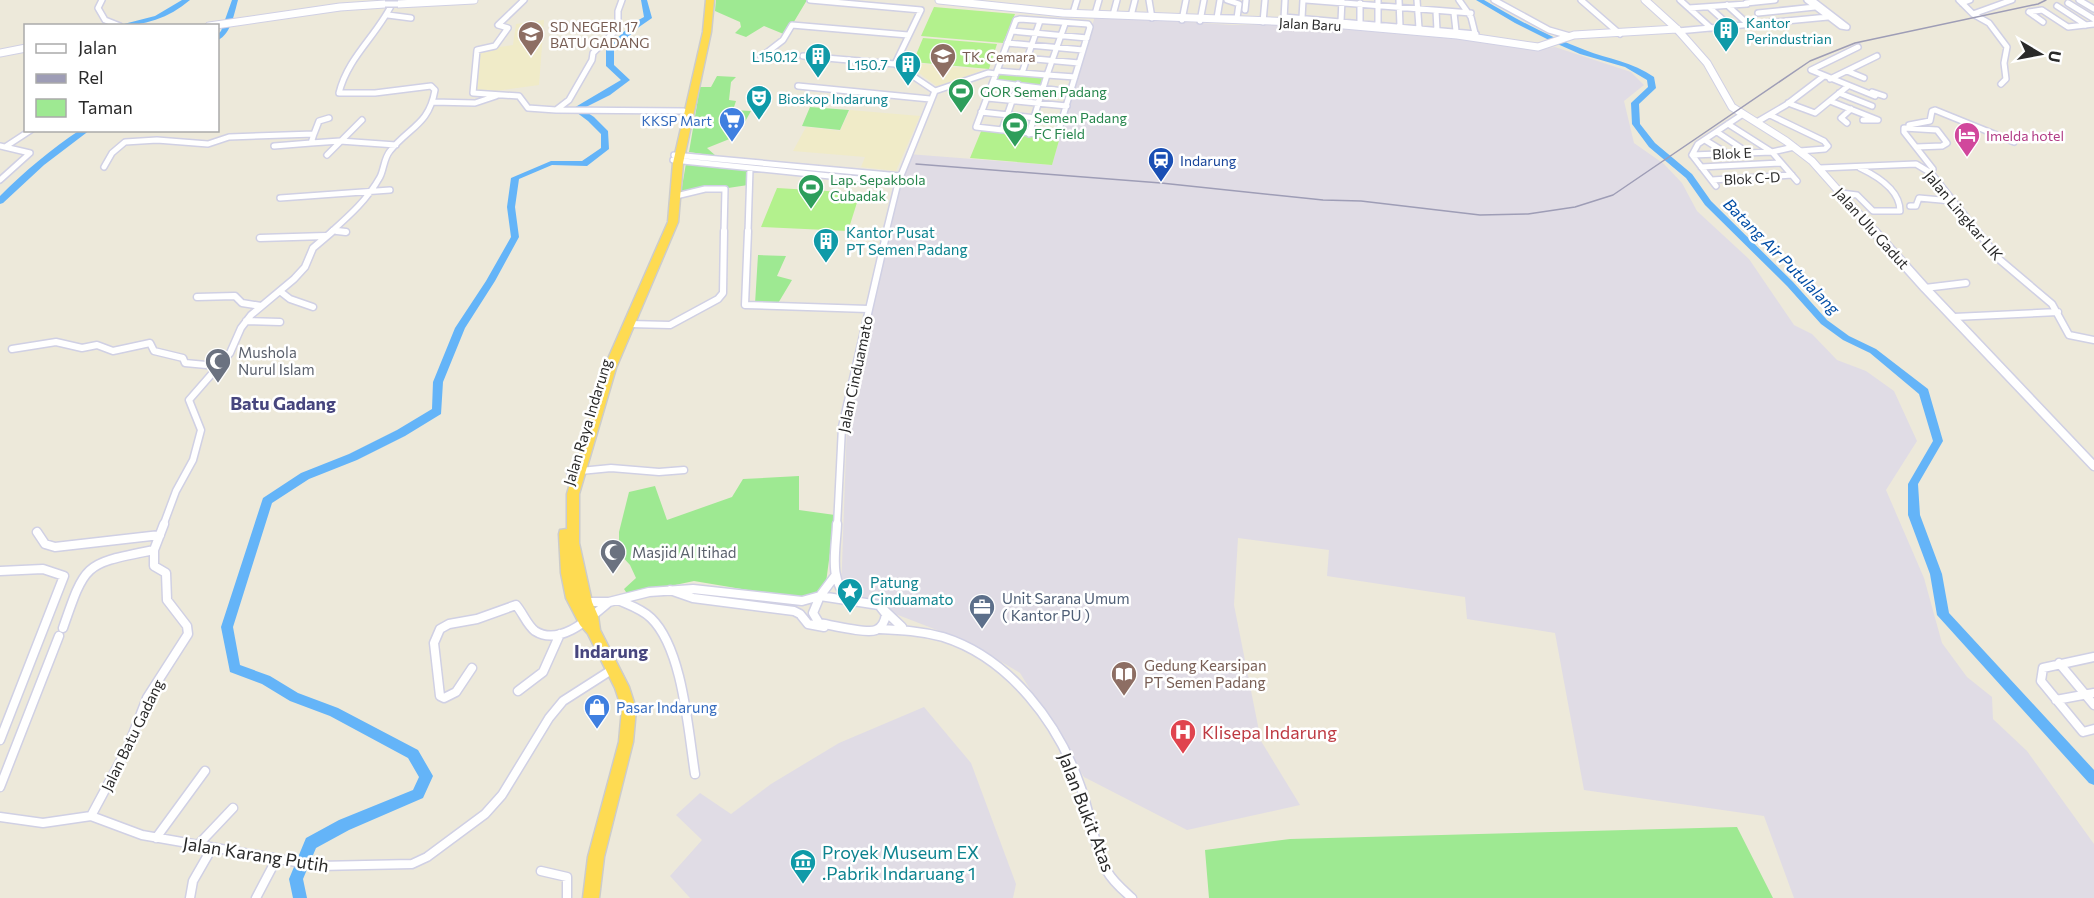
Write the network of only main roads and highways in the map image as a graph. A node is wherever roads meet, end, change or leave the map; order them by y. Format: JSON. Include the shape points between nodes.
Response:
{"nodes":[{"id":1,"x":703,"y":0,"type":"edge"},
{"id":2,"x":710,"y":0,"type":"edge"},
{"id":3,"x":676,"y":158,"type":"junction"},
{"id":4,"x":650,"y":265,"type":"junction"},
{"id":5,"x":574,"y":472,"type":"junction"},
{"id":6,"x":591,"y":898,"type":"edge"}],
"edges":[{"from":1,"to":3,"type":"highway","name":"Jalan Raya Indarung","via":[[700,36]]},
{"from":2,"to":3,"type":"highway","name":"Jalan Raya Indarung","via":[[707,32]]},
{"from":3,"to":4,"type":"highway","name":"Jalan Raya Indarung","via":[[665,223]]},
{"from":3,"to":4,"type":"highway","name":"Jalan Raya Indarung","via":[[680,195],[673,222]]},
{"from":4,"to":5,"type":"highway","name":"Jalan Raya Indarung"},
{"from":4,"to":5,"type":"highway","name":"Jalan Raya Indarung","via":[[601,370]]},
{"from":5,"to":6,"type":"highway","name":"Jalan Raya Indarung","via":[[573,543],[580,602],[627,700],[628,728],[596,857]]}]}
